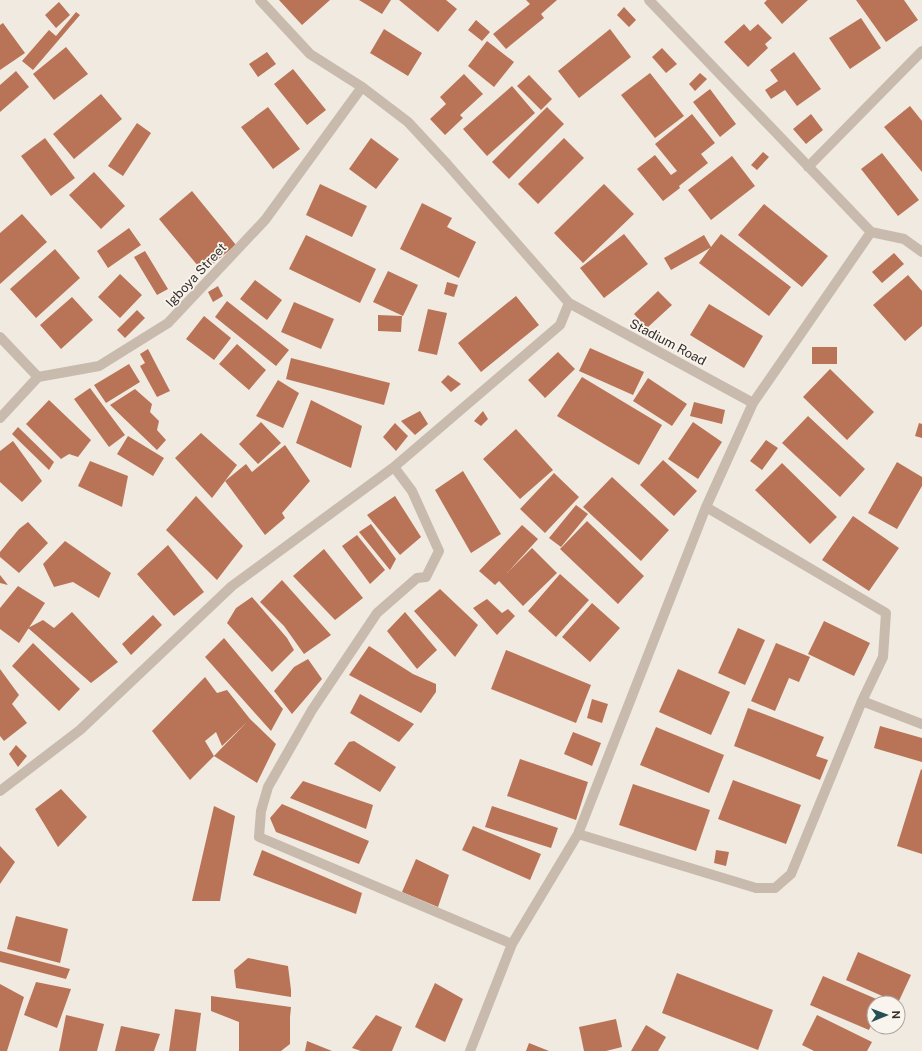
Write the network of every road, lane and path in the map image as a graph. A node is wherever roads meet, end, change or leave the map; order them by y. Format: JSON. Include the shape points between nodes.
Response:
{"nodes":[{"id":1,"x":260,"y":0,"type":"edge"},
{"id":2,"x":649,"y":0,"type":"edge"},
{"id":3,"x":922,"y":51,"type":"edge"},
{"id":4,"x":362,"y":87,"type":"junction"},
{"id":5,"x":808,"y":167,"type":"junction"},
{"id":6,"x":871,"y":232,"type":"junction"},
{"id":7,"x":922,"y":252,"type":"edge"},
{"id":8,"x":569,"y":303,"type":"junction"},
{"id":9,"x":0,"y":337,"type":"edge"},
{"id":10,"x":38,"y":378,"type":"junction"},
{"id":11,"x":754,"y":403,"type":"junction"},
{"id":12,"x":0,"y":418,"type":"edge"},
{"id":13,"x":394,"y":468,"type":"junction"},
{"id":14,"x":706,"y":507,"type":"junction"},
{"id":15,"x":862,"y":701,"type":"junction"},
{"id":16,"x":922,"y":724,"type":"edge"},
{"id":17,"x":0,"y":792,"type":"edge"},
{"id":18,"x":578,"y":834,"type":"junction"},
{"id":19,"x":512,"y":944,"type":"junction"},
{"id":20,"x":470,"y":1051,"type":"edge"}],
"edges":[{"from":1,"to":4,"type":"street","via":[[310,54]]},
{"from":2,"to":5,"type":"street"},
{"from":3,"to":5,"type":"street"},
{"from":4,"to":8,"type":"street","via":[[408,122]]},
{"from":4,"to":10,"type":"street","name":"Igboya Street","via":[[265,220],[168,323],[99,366]]},
{"from":5,"to":6,"type":"street"},
{"from":6,"to":7,"type":"street","via":[[904,239]]},
{"from":6,"to":11,"type":"street"},
{"from":8,"to":11,"type":"street","name":"Stadium Road"},
{"from":8,"to":13,"type":"street","via":[[560,326]]},
{"from":9,"to":10,"type":"street"},
{"from":10,"to":12,"type":"street"},
{"from":11,"to":14,"type":"street"},
{"from":13,"to":17,"type":"street","via":[[232,586],[80,730]]},
{"from":13,"to":19,"type":"street","via":[[412,491],[439,551],[426,577],[417,578],[378,613],[312,710],[268,787],[261,811],[260,837]]},
{"from":14,"to":15,"type":"street","via":[[886,613],[883,657]]},
{"from":14,"to":18,"type":"street"},
{"from":15,"to":16,"type":"street"},
{"from":15,"to":18,"type":"street","via":[[791,874],[774,888],[756,888]]},
{"from":18,"to":19,"type":"street"},
{"from":19,"to":20,"type":"street"}]}
